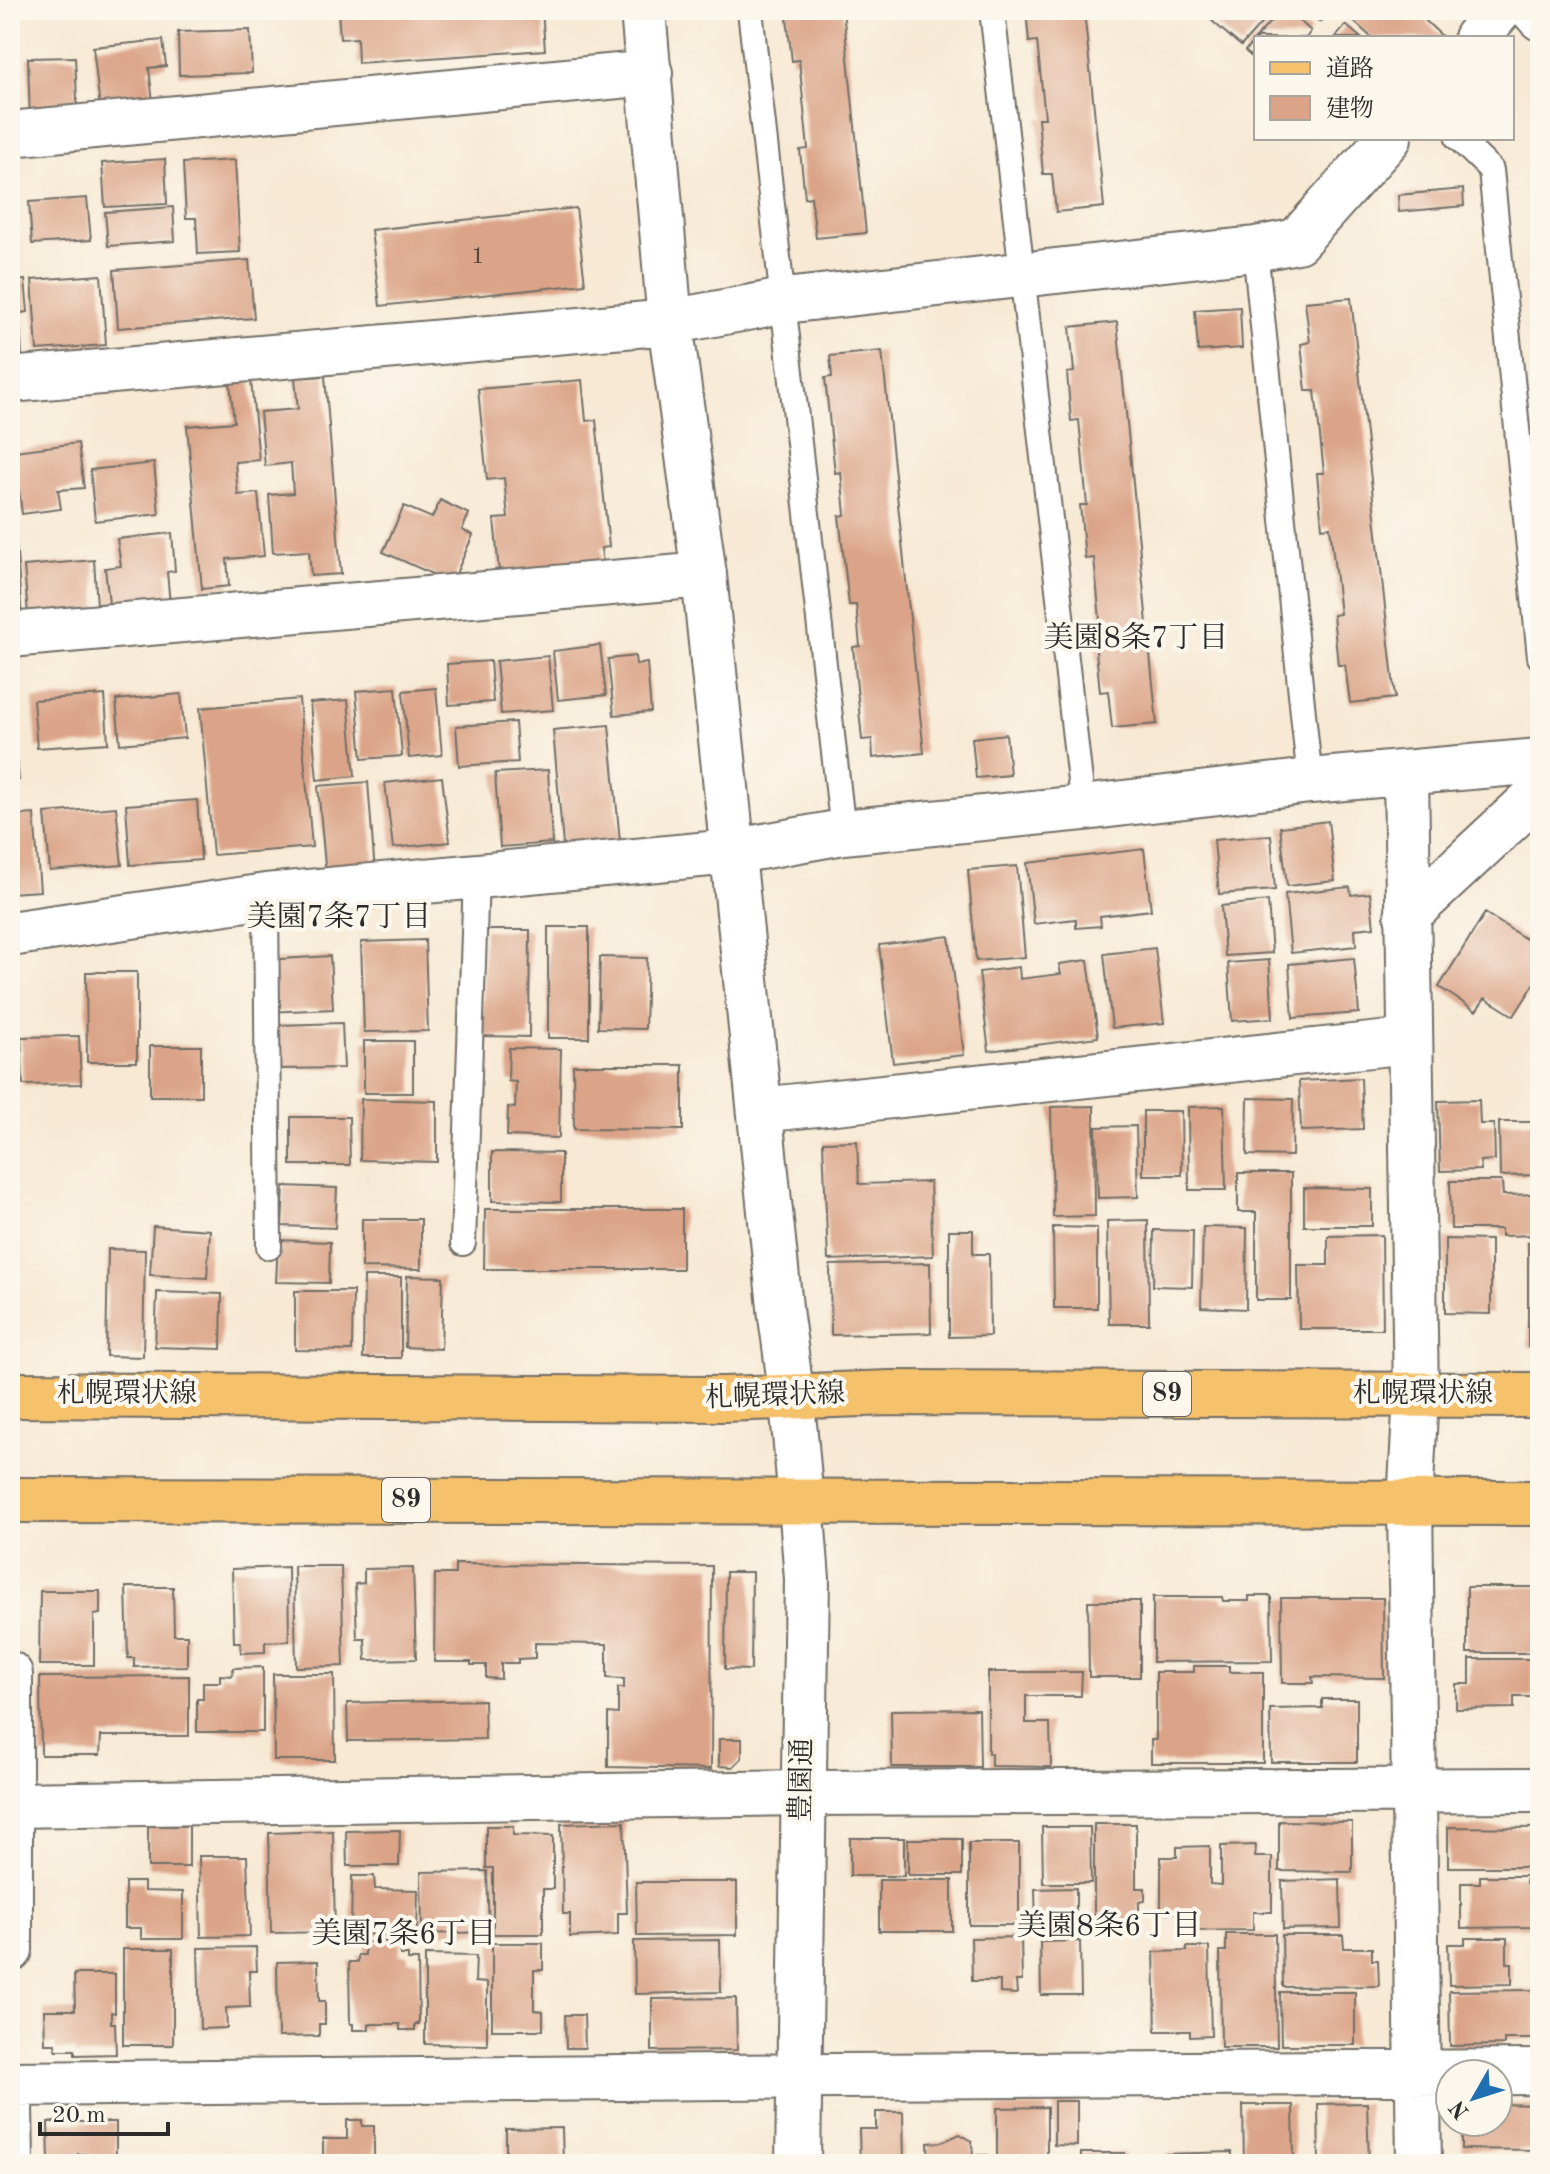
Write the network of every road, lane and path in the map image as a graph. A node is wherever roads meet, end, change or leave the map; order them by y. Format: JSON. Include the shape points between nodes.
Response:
{"nodes":[{"id":1,"x":643,"y":10,"type":"edge"},
{"id":2,"x":750,"y":10,"type":"edge"},
{"id":3,"x":992,"y":10,"type":"edge"},
{"id":4,"x":1500,"y":10,"type":"edge"},
{"id":5,"x":1533,"y":10,"type":"edge"},
{"id":6,"x":1540,"y":18,"type":"edge"},
{"id":7,"x":1478,"y":36,"type":"edge"},
{"id":8,"x":650,"y":73,"type":"junction"},
{"id":9,"x":10,"y":134,"type":"edge"},
{"id":10,"x":1387,"y":140,"type":"edge"},
{"id":11,"x":1460,"y":140,"type":"edge"},
{"id":12,"x":1255,"y":249,"type":"junction"},
{"id":13,"x":1023,"y":275,"type":"junction"},
{"id":14,"x":784,"y":301,"type":"junction"},
{"id":15,"x":670,"y":322,"type":"junction"},
{"id":16,"x":10,"y":380,"type":"edge"},
{"id":17,"x":704,"y":575,"type":"junction"},
{"id":18,"x":10,"y":635,"type":"edge"},
{"id":19,"x":1540,"y":657,"type":"edge"},
{"id":20,"x":1540,"y":761,"type":"edge"},
{"id":21,"x":1406,"y":773,"type":"junction"},
{"id":22,"x":1310,"y":781,"type":"junction"},
{"id":23,"x":1540,"y":792,"type":"edge"},
{"id":24,"x":1083,"y":808,"type":"junction"},
{"id":25,"x":843,"y":832,"type":"junction"},
{"id":26,"x":731,"y":852,"type":"junction"},
{"id":27,"x":476,"y":877,"type":"junction"},
{"id":28,"x":266,"y":896,"type":"junction"},
{"id":29,"x":1407,"y":916,"type":"junction"},
{"id":30,"x":10,"y":934,"type":"edge"},
{"id":31,"x":1409,"y":1041,"type":"junction"},
{"id":32,"x":760,"y":1110,"type":"junction"},
{"id":33,"x":463,"y":1243,"type":"dead end"},
{"id":34,"x":269,"y":1247,"type":"dead end"},
{"id":35,"x":10,"y":1395,"type":"edge"},
{"id":36,"x":1416,"y":1395,"type":"junction"},
{"id":37,"x":1540,"y":1395,"type":"edge"},
{"id":38,"x":793,"y":1397,"type":"junction"},
{"id":39,"x":10,"y":1500,"type":"edge"},
{"id":40,"x":801,"y":1500,"type":"junction"},
{"id":41,"x":1410,"y":1503,"type":"junction"},
{"id":42,"x":1540,"y":1503,"type":"edge"},
{"id":43,"x":10,"y":1674,"type":"edge"},
{"id":44,"x":1540,"y":1790,"type":"edge"},
{"id":45,"x":1415,"y":1791,"type":"junction"},
{"id":46,"x":803,"y":1793,"type":"junction"},
{"id":47,"x":10,"y":1805,"type":"edge"},
{"id":48,"x":10,"y":1950,"type":"edge"},
{"id":49,"x":1540,"y":2072,"type":"edge"},
{"id":50,"x":1417,"y":2074,"type":"junction"},
{"id":51,"x":800,"y":2076,"type":"junction"},
{"id":52,"x":10,"y":2084,"type":"edge"},
{"id":53,"x":10,"y":2106,"type":"edge"},
{"id":54,"x":11,"y":2164,"type":"edge"},
{"id":55,"x":798,"y":2164,"type":"edge"},
{"id":56,"x":1419,"y":2164,"type":"edge"}],
"edges":[{"from":1,"to":8,"type":"street","name":"豊園通"},
{"from":2,"to":14,"type":"lane"},
{"from":3,"to":13,"type":"lane"},
{"from":4,"to":7,"type":"street"},
{"from":5,"to":6,"type":"street"},
{"from":8,"to":9,"type":"street"},
{"from":8,"to":15,"type":"street","name":"豊園通"},
{"from":10,"to":12,"type":"street","via":[[1297,241]]},
{"from":11,"to":19,"type":"lane","via":[[1491,170]]},
{"from":12,"to":13,"type":"street"},
{"from":12,"to":22,"type":"lane"},
{"from":13,"to":14,"type":"street"},
{"from":13,"to":24,"type":"lane"},
{"from":14,"to":15,"type":"street"},
{"from":14,"to":25,"type":"lane"},
{"from":15,"to":16,"type":"street"},
{"from":15,"to":17,"type":"street","name":"豊園通"},
{"from":17,"to":18,"type":"street"},
{"from":17,"to":26,"type":"street","name":"豊園通"},
{"from":20,"to":21,"type":"street"},
{"from":21,"to":22,"type":"street"},
{"from":21,"to":29,"type":"street"},
{"from":22,"to":24,"type":"street"},
{"from":23,"to":29,"type":"street"},
{"from":24,"to":25,"type":"street"},
{"from":25,"to":26,"type":"street"},
{"from":26,"to":27,"type":"street"},
{"from":26,"to":32,"type":"street","name":"豊園通"},
{"from":27,"to":28,"type":"street"},
{"from":27,"to":33,"type":"lane"},
{"from":28,"to":30,"type":"street"},
{"from":28,"to":34,"type":"lane"},
{"from":29,"to":31,"type":"street"},
{"from":31,"to":32,"type":"street"},
{"from":31,"to":36,"type":"street"},
{"from":32,"to":38,"type":"street","name":"豊園通"},
{"from":35,"to":38,"type":"main road","name":"札幌環状線","number":"89"},
{"from":36,"to":37,"type":"main road","name":"札幌環状線","number":"89"},
{"from":36,"to":38,"type":"main road","name":"札幌環状線","number":"89"},
{"from":36,"to":41,"type":"street"},
{"from":38,"to":40,"type":"street","name":"豊園通"},
{"from":39,"to":40,"type":"main road","number":"89"},
{"from":40,"to":41,"type":"main road","number":"89"},
{"from":40,"to":46,"type":"street","name":"豊園通","via":[[807,1579]]},
{"from":41,"to":42,"type":"main road","number":"89"},
{"from":41,"to":45,"type":"street"},
{"from":43,"to":47,"type":"street"},
{"from":44,"to":45,"type":"street"},
{"from":45,"to":46,"type":"street"},
{"from":45,"to":50,"type":"street"},
{"from":46,"to":47,"type":"street"},
{"from":46,"to":51,"type":"street","name":"豊園通"},
{"from":47,"to":48,"type":"street"},
{"from":49,"to":50,"type":"street"},
{"from":50,"to":51,"type":"street"},
{"from":50,"to":56,"type":"street"},
{"from":51,"to":52,"type":"street"},
{"from":51,"to":55,"type":"street","name":"豊園通"},
{"from":53,"to":54,"type":"street"}]}
